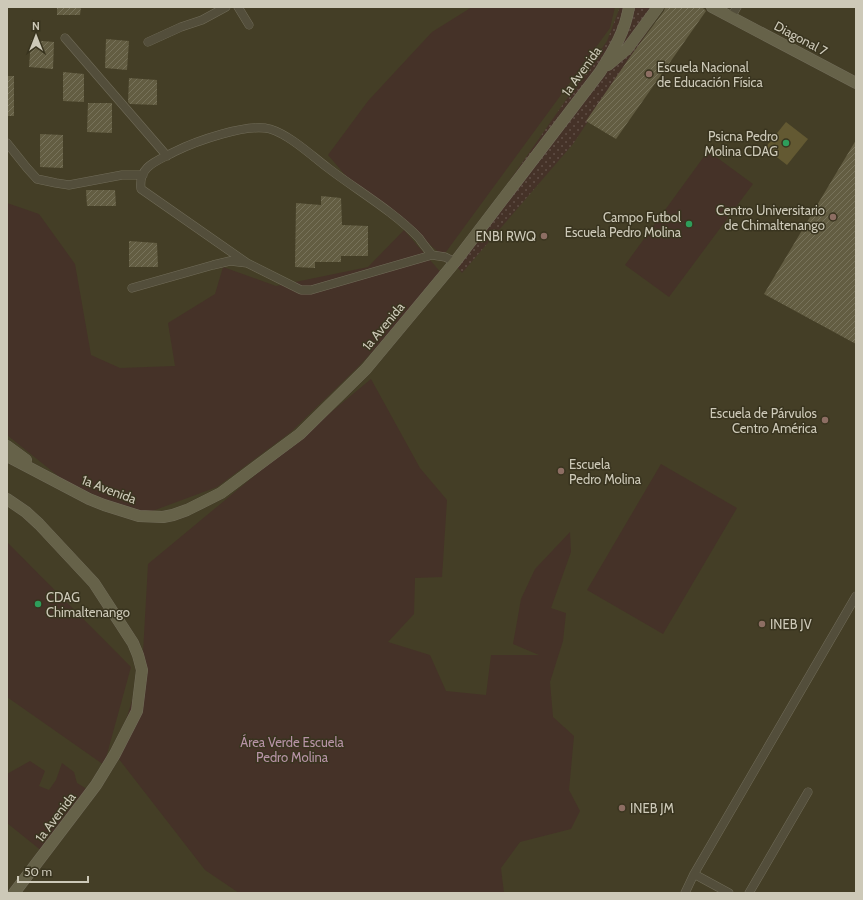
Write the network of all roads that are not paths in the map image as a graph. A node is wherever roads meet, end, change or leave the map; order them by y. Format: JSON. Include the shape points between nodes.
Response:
{"nodes":[{"id":1,"x":226,"y":7,"type":"edge"},
{"id":2,"x":238,"y":7,"type":"edge"},
{"id":3,"x":629,"y":7,"type":"edge"},
{"id":4,"x":658,"y":7,"type":"edge"},
{"id":5,"x":712,"y":7,"type":"edge"},
{"id":6,"x":737,"y":7,"type":"edge"},
{"id":7,"x":731,"y":17,"type":"junction"},
{"id":8,"x":249,"y":25,"type":"dead end"},
{"id":9,"x":65,"y":38,"type":"dead end"},
{"id":10,"x":148,"y":42,"type":"dead end"},
{"id":11,"x":600,"y":72,"type":"junction"},
{"id":12,"x":856,"y":83,"type":"edge"},
{"id":13,"x":7,"y":143,"type":"edge"},
{"id":14,"x":167,"y":156,"type":"junction"},
{"id":15,"x":142,"y":175,"type":"junction"},
{"id":16,"x":432,"y":255,"type":"junction"},
{"id":17,"x":456,"y":262,"type":"junction"},
{"id":18,"x":247,"y":263,"type":"junction"},
{"id":19,"x":132,"y":288,"type":"dead end"},
{"id":20,"x":7,"y":446,"type":"edge"},
{"id":21,"x":7,"y":456,"type":"edge"},
{"id":22,"x":61,"y":484,"type":"junction"},
{"id":23,"x":7,"y":499,"type":"edge"},
{"id":24,"x":856,"y":596,"type":"edge"},
{"id":25,"x":808,"y":792,"type":"dead end"},
{"id":26,"x":694,"y":874,"type":"junction"},
{"id":27,"x":14,"y":893,"type":"edge"},
{"id":28,"x":685,"y":893,"type":"edge"},
{"id":29,"x":729,"y":893,"type":"edge"},
{"id":30,"x":749,"y":893,"type":"edge"}],
"edges":[{"from":1,"to":10,"type":"street","via":[[202,20]]},
{"from":2,"to":8,"type":"street"},
{"from":3,"to":11,"type":"main road","name":"1a Avenida","via":[[622,33]]},
{"from":4,"to":11,"type":"main road","via":[[627,49]]},
{"from":5,"to":7,"type":"main road","name":"Diagonal 7"},
{"from":6,"to":7,"type":"street"},
{"from":7,"to":12,"type":"main road","name":"Diagonal 7"},
{"from":9,"to":14,"type":"street"},
{"from":11,"to":17,"type":"main road","name":"1a Avenida"},
{"from":13,"to":15,"type":"street","via":[[37,179],[69,185],[122,175]]},
{"from":14,"to":15,"type":"street","via":[[150,164]]},
{"from":14,"to":16,"type":"street","via":[[189,144],[223,134],[245,129],[270,130],[294,143],[385,209],[418,238]]},
{"from":15,"to":18,"type":"street","via":[[141,189]]},
{"from":16,"to":17,"type":"street"},
{"from":16,"to":18,"type":"street","via":[[310,290],[301,290]]},
{"from":17,"to":22,"type":"main road","name":"1a Avenida","via":[[355,380],[300,434],[221,493],[173,515],[153,517],[139,516],[104,505]]},
{"from":18,"to":19,"type":"street","via":[[230,261]]},
{"from":20,"to":22,"type":"main road","name":"1a Avenida"},
{"from":21,"to":22,"type":"main road","name":"1a Avenida"},
{"from":23,"to":27,"type":"main road","name":"1a Avenida","via":[[39,524],[94,583],[133,643],[142,670],[137,711],[115,754],[96,785]]},
{"from":24,"to":26,"type":"street"},
{"from":25,"to":30,"type":"street"},
{"from":26,"to":28,"type":"street"},
{"from":26,"to":29,"type":"street"}]}
